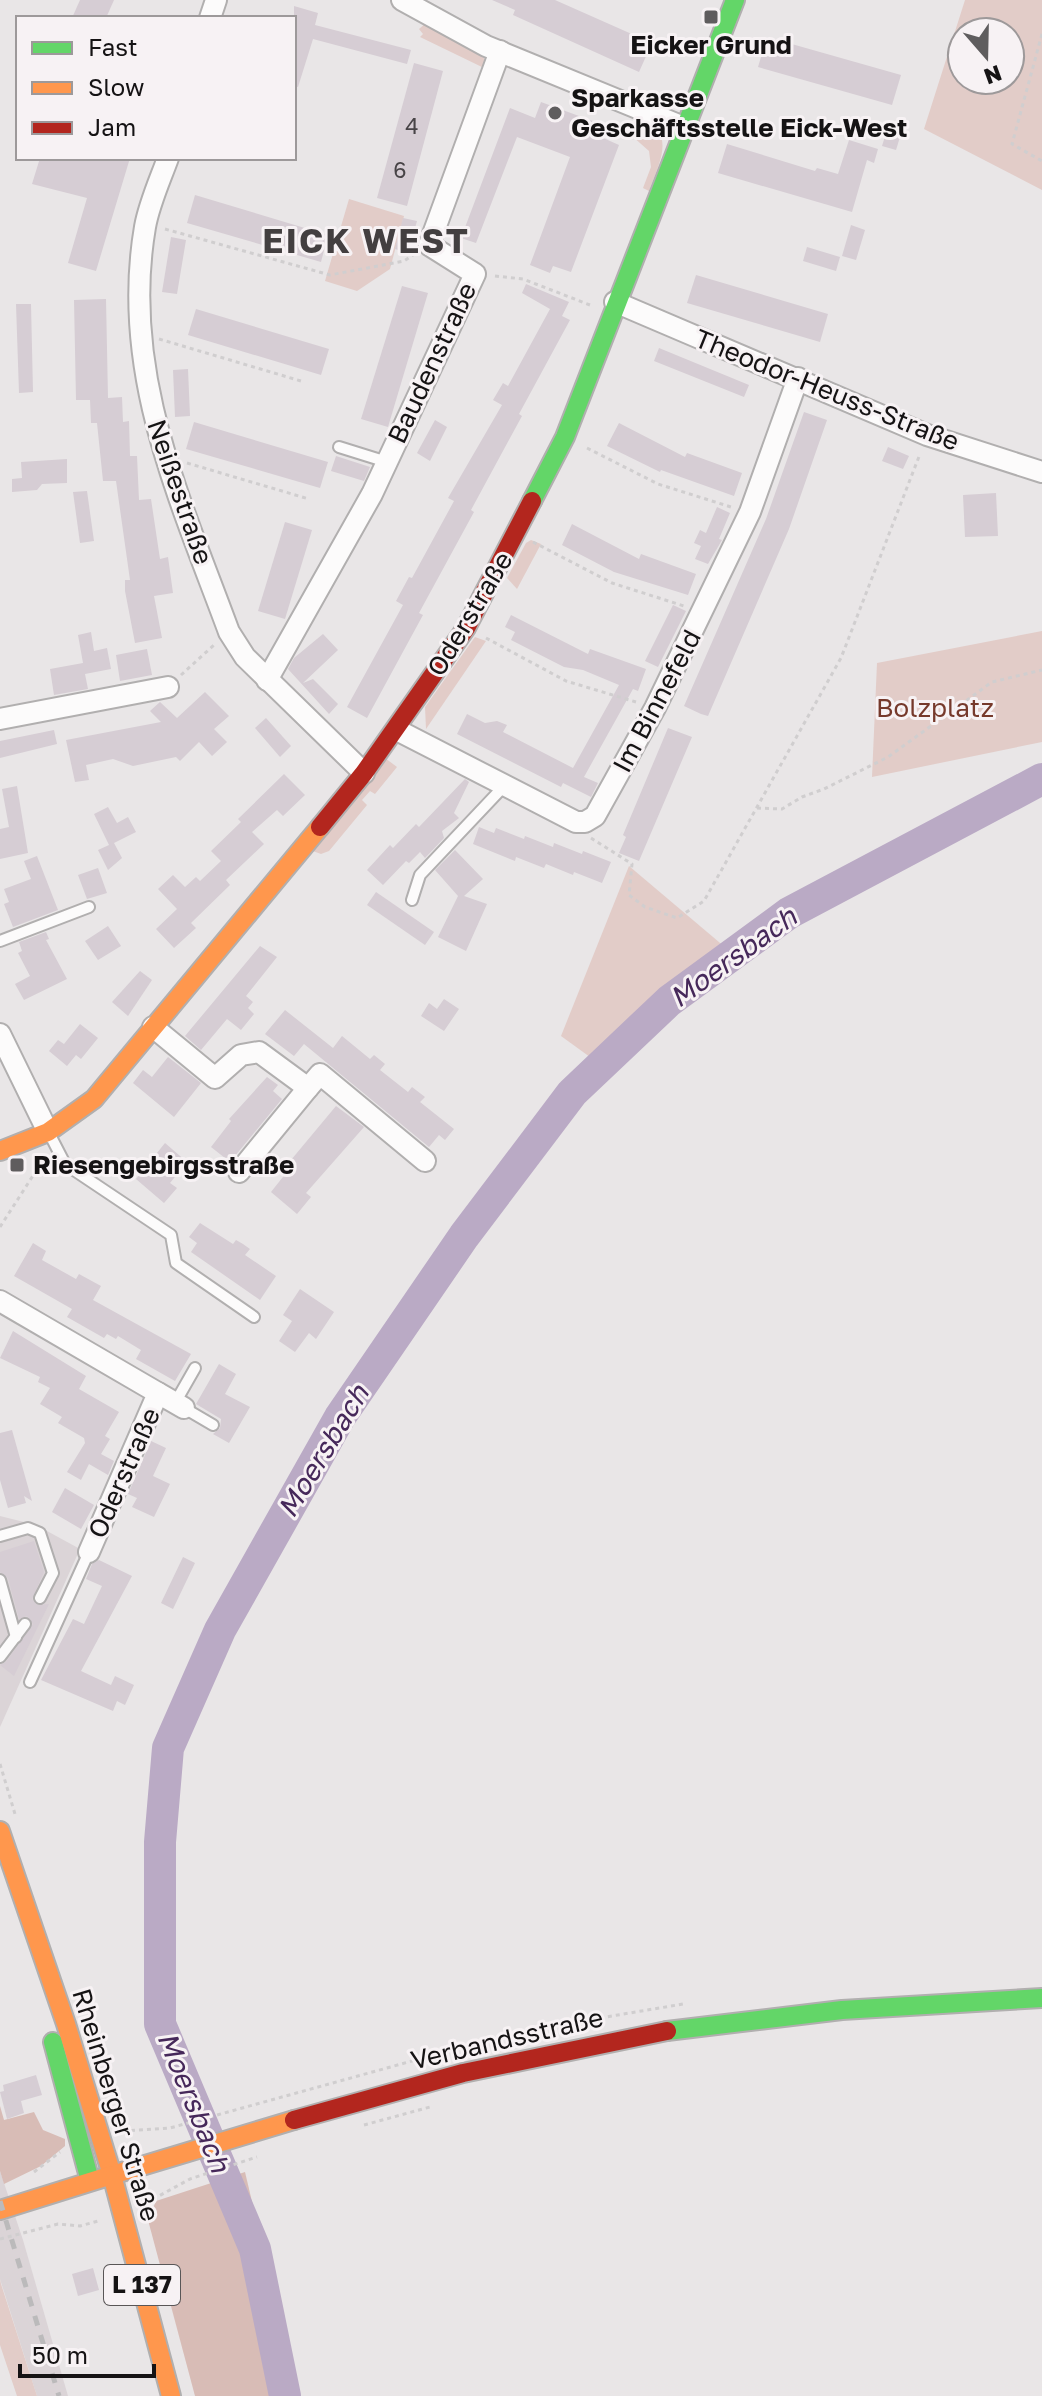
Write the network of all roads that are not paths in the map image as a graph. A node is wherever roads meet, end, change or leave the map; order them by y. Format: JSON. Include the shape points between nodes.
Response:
{"nodes":[{"id":1,"x":402,"y":0,"type":"edge"},
{"id":2,"x":735,"y":0,"type":"edge"},
{"id":3,"x":500,"y":51,"type":"junction"},
{"id":4,"x":686,"y":128,"type":"junction"},
{"id":5,"x":167,"y":160,"type":"edge"},
{"id":6,"x":612,"y":308,"type":"junction"},
{"id":7,"x":798,"y":378,"type":"junction"},
{"id":8,"x":339,"y":447,"type":"dead end"},
{"id":9,"x":387,"y":462,"type":"junction"},
{"id":10,"x":1042,"y":472,"type":"edge"},
{"id":11,"x":267,"y":680,"type":"junction"},
{"id":12,"x":168,"y":687,"type":"road end"},
{"id":13,"x":0,"y":719,"type":"edge"},
{"id":14,"x":397,"y":730,"type":"junction"},
{"id":15,"x":364,"y":773,"type":"junction"},
{"id":16,"x":505,"y":785,"type":"junction"},
{"id":17,"x":412,"y":900,"type":"dead end"},
{"id":18,"x":89,"y":907,"type":"dead end"},
{"id":19,"x":0,"y":941,"type":"edge"},
{"id":20,"x":153,"y":1027,"type":"junction"},
{"id":21,"x":0,"y":1034,"type":"edge"},
{"id":22,"x":308,"y":1088,"type":"junction"},
{"id":23,"x":48,"y":1132,"type":"junction"},
{"id":24,"x":0,"y":1151,"type":"edge"},
{"id":25,"x":425,"y":1161,"type":"dead end"},
{"id":26,"x":239,"y":1172,"type":"dead end"},
{"id":27,"x":0,"y":1301,"type":"edge"},
{"id":28,"x":254,"y":1317,"type":"dead end"},
{"id":29,"x":195,"y":1368,"type":"dead end"},
{"id":30,"x":173,"y":1401,"type":"junction"},
{"id":31,"x":213,"y":1425,"type":"dead end"},
{"id":32,"x":0,"y":1536,"type":"edge"},
{"id":33,"x":89,"y":1552,"type":"joint"},
{"id":34,"x":0,"y":1580,"type":"edge"},
{"id":35,"x":40,"y":1598,"type":"dead end"},
{"id":36,"x":25,"y":1624,"type":"dead end"},
{"id":37,"x":16,"y":1637,"type":"junction"},
{"id":38,"x":0,"y":1641,"type":"edge"},
{"id":39,"x":2,"y":1655,"type":"edge"},
{"id":40,"x":30,"y":1682,"type":"dead end"},
{"id":41,"x":0,"y":1831,"type":"edge"},
{"id":42,"x":0,"y":1840,"type":"edge"},
{"id":43,"x":1042,"y":1998,"type":"edge"},
{"id":44,"x":112,"y":2175,"type":"junction"},
{"id":45,"x":92,"y":2188,"type":"junction"},
{"id":46,"x":0,"y":2210,"type":"edge"},
{"id":47,"x":124,"y":2295,"type":"dead end"},
{"id":48,"x":159,"y":2396,"type":"edge"},
{"id":49,"x":171,"y":2396,"type":"edge"}],
"edges":[{"from":1,"to":3,"type":"street"},
{"from":2,"to":4,"type":"main road","name":"Oderstraße"},
{"from":3,"to":4,"type":"street"},
{"from":3,"to":9,"type":"street","name":"Baudenstraße","via":[[429,245],[475,274]]},
{"from":4,"to":6,"type":"main road","name":"Oderstraße"},
{"from":5,"to":11,"type":"street","name":"Neißestraße","via":[[145,223],[137,284],[145,384],[165,456],[229,632]]},
{"from":6,"to":7,"type":"street","name":"Theodor-Heuss-Straße"},
{"from":6,"to":14,"type":"main road","name":"Oderstraße","via":[[565,437],[517,534],[466,628]]},
{"from":7,"to":10,"type":"street","name":"Theodor-Heuss-Straße","via":[[927,435]]},
{"from":7,"to":16,"type":"street","name":"Im Binnefeld","via":[[750,512],[655,708],[595,816],[576,822]]},
{"from":8,"to":9,"type":"lane"},
{"from":9,"to":11,"type":"street","name":"Baudenstraße"},
{"from":11,"to":15,"type":"street","name":"Neißestraße"},
{"from":12,"to":13,"type":"street"},
{"from":14,"to":15,"type":"main road","name":"Oderstraße"},
{"from":14,"to":16,"type":"street"},
{"from":15,"to":20,"type":"main road","name":"Oderstraße"},
{"from":16,"to":17,"type":"lane","via":[[420,875]]},
{"from":18,"to":19,"type":"lane"},
{"from":20,"to":22,"type":"street","via":[[215,1078],[241,1055],[259,1052]]},
{"from":20,"to":23,"type":"main road","name":"Oderstraße","via":[[94,1099]]},
{"from":21,"to":23,"type":"street"},
{"from":22,"to":25,"type":"street","via":[[320,1074]]},
{"from":22,"to":26,"type":"street"},
{"from":23,"to":24,"type":"main road","name":"Oderstraße"},
{"from":23,"to":28,"type":"lane","via":[[65,1164],[171,1235],[176,1263]]},
{"from":27,"to":30,"type":"street","name":"Oderstraße"},
{"from":29,"to":30,"type":"lane"},
{"from":30,"to":31,"type":"lane"},
{"from":30,"to":33,"type":"street","name":"Oderstraße"},
{"from":32,"to":35,"type":"lane","via":[[28,1528],[40,1533],[53,1573]]},
{"from":33,"to":40,"type":"lane"},
{"from":34,"to":37,"type":"lane"},
{"from":36,"to":37,"type":"lane"},
{"from":37,"to":39,"type":"lane"},
{"from":38,"to":39,"type":"lane"},
{"from":41,"to":44,"type":"main road","name":"Rheinberger Straße","number":"L 137"},
{"from":42,"to":45,"type":"main road","name":"Rheinberger Straße"},
{"from":43,"to":44,"type":"main road","name":"Verbandsstraße","via":[[841,2009],[626,2038],[513,2061]]},
{"from":44,"to":45,"type":"main road","name":"Verbandsstraße"},
{"from":44,"to":49,"type":"main road","name":"Rheinberger Straße","number":"L 137"},
{"from":45,"to":46,"type":"main road","name":"Verbandsstraße"},
{"from":47,"to":48,"type":"main road","number":"L 137"}]}
